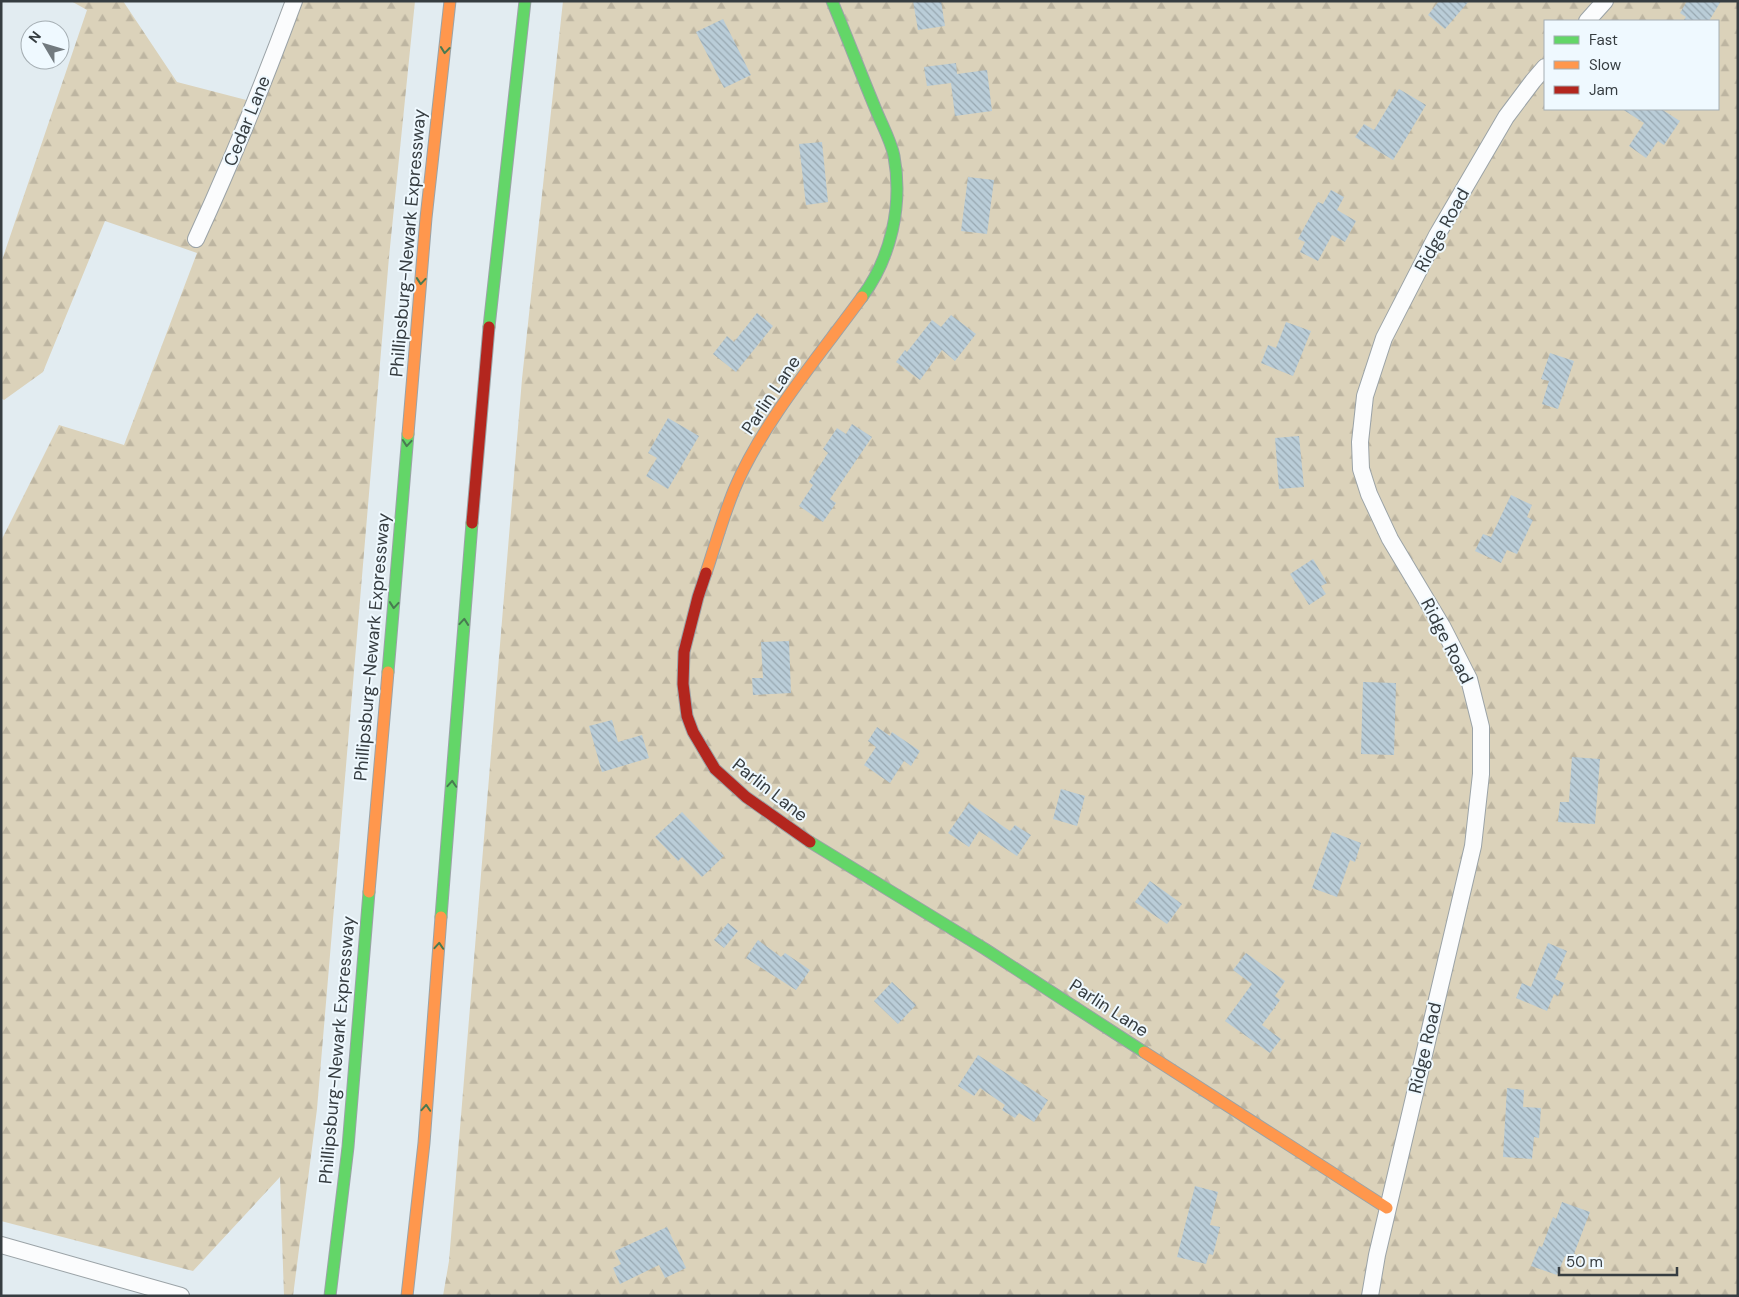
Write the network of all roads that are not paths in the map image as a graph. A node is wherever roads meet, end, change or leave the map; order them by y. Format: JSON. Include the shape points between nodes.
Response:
{"nodes":[{"id":1,"x":294,"y":1,"type":"edge"},
{"id":2,"x":450,"y":1,"type":"edge"},
{"id":3,"x":525,"y":1,"type":"edge"},
{"id":4,"x":832,"y":1,"type":"edge"},
{"id":5,"x":1605,"y":1,"type":"edge"},
{"id":6,"x":1588,"y":20,"type":"edge"},
{"id":7,"x":1544,"y":68,"type":"edge"},
{"id":8,"x":196,"y":239,"type":"dead end"},
{"id":9,"x":424,"y":1143,"type":"junction"},
{"id":10,"x":1387,"y":1208,"type":"junction"},
{"id":11,"x":1,"y":1245,"type":"edge"},
{"id":12,"x":181,"y":1296,"type":"edge"},
{"id":13,"x":330,"y":1296,"type":"edge"},
{"id":14,"x":407,"y":1296,"type":"edge"},
{"id":15,"x":418,"y":1296,"type":"edge"},
{"id":16,"x":1370,"y":1296,"type":"edge"}],
"edges":[{"from":1,"to":8,"type":"street","name":"Cedar Lane","via":[[263,83]]},
{"from":2,"to":13,"type":"main road","name":"Phillipsburg-Newark Expressway","one_way":true,"via":[[426,218],[348,1147]]},
{"from":9,"to":3,"type":"main road","one_way":true,"via":[[481,408]]},
{"from":4,"to":10,"type":"main road","name":"Parlin Lane","via":[[894,155],[897,191],[894,224],[884,258],[871,285],[784,403],[756,446],[734,490],[698,598],[684,652],[683,684],[687,716],[693,732],[715,769],[746,797],[806,840],[993,954]]},
{"from":5,"to":6,"type":"street"},
{"from":7,"to":10,"type":"street","name":"Ridge Road","via":[[1506,116],[1437,235],[1384,338],[1366,396],[1360,442],[1361,469],[1369,494],[1390,539],[1442,626],[1469,679],[1480,727],[1481,774],[1473,846]]},
{"from":9,"to":14,"type":"main road"},
{"from":9,"to":15,"type":"main road"},
{"from":10,"to":16,"type":"street","name":"Ridge Road"},
{"from":11,"to":12,"type":"street"}]}
